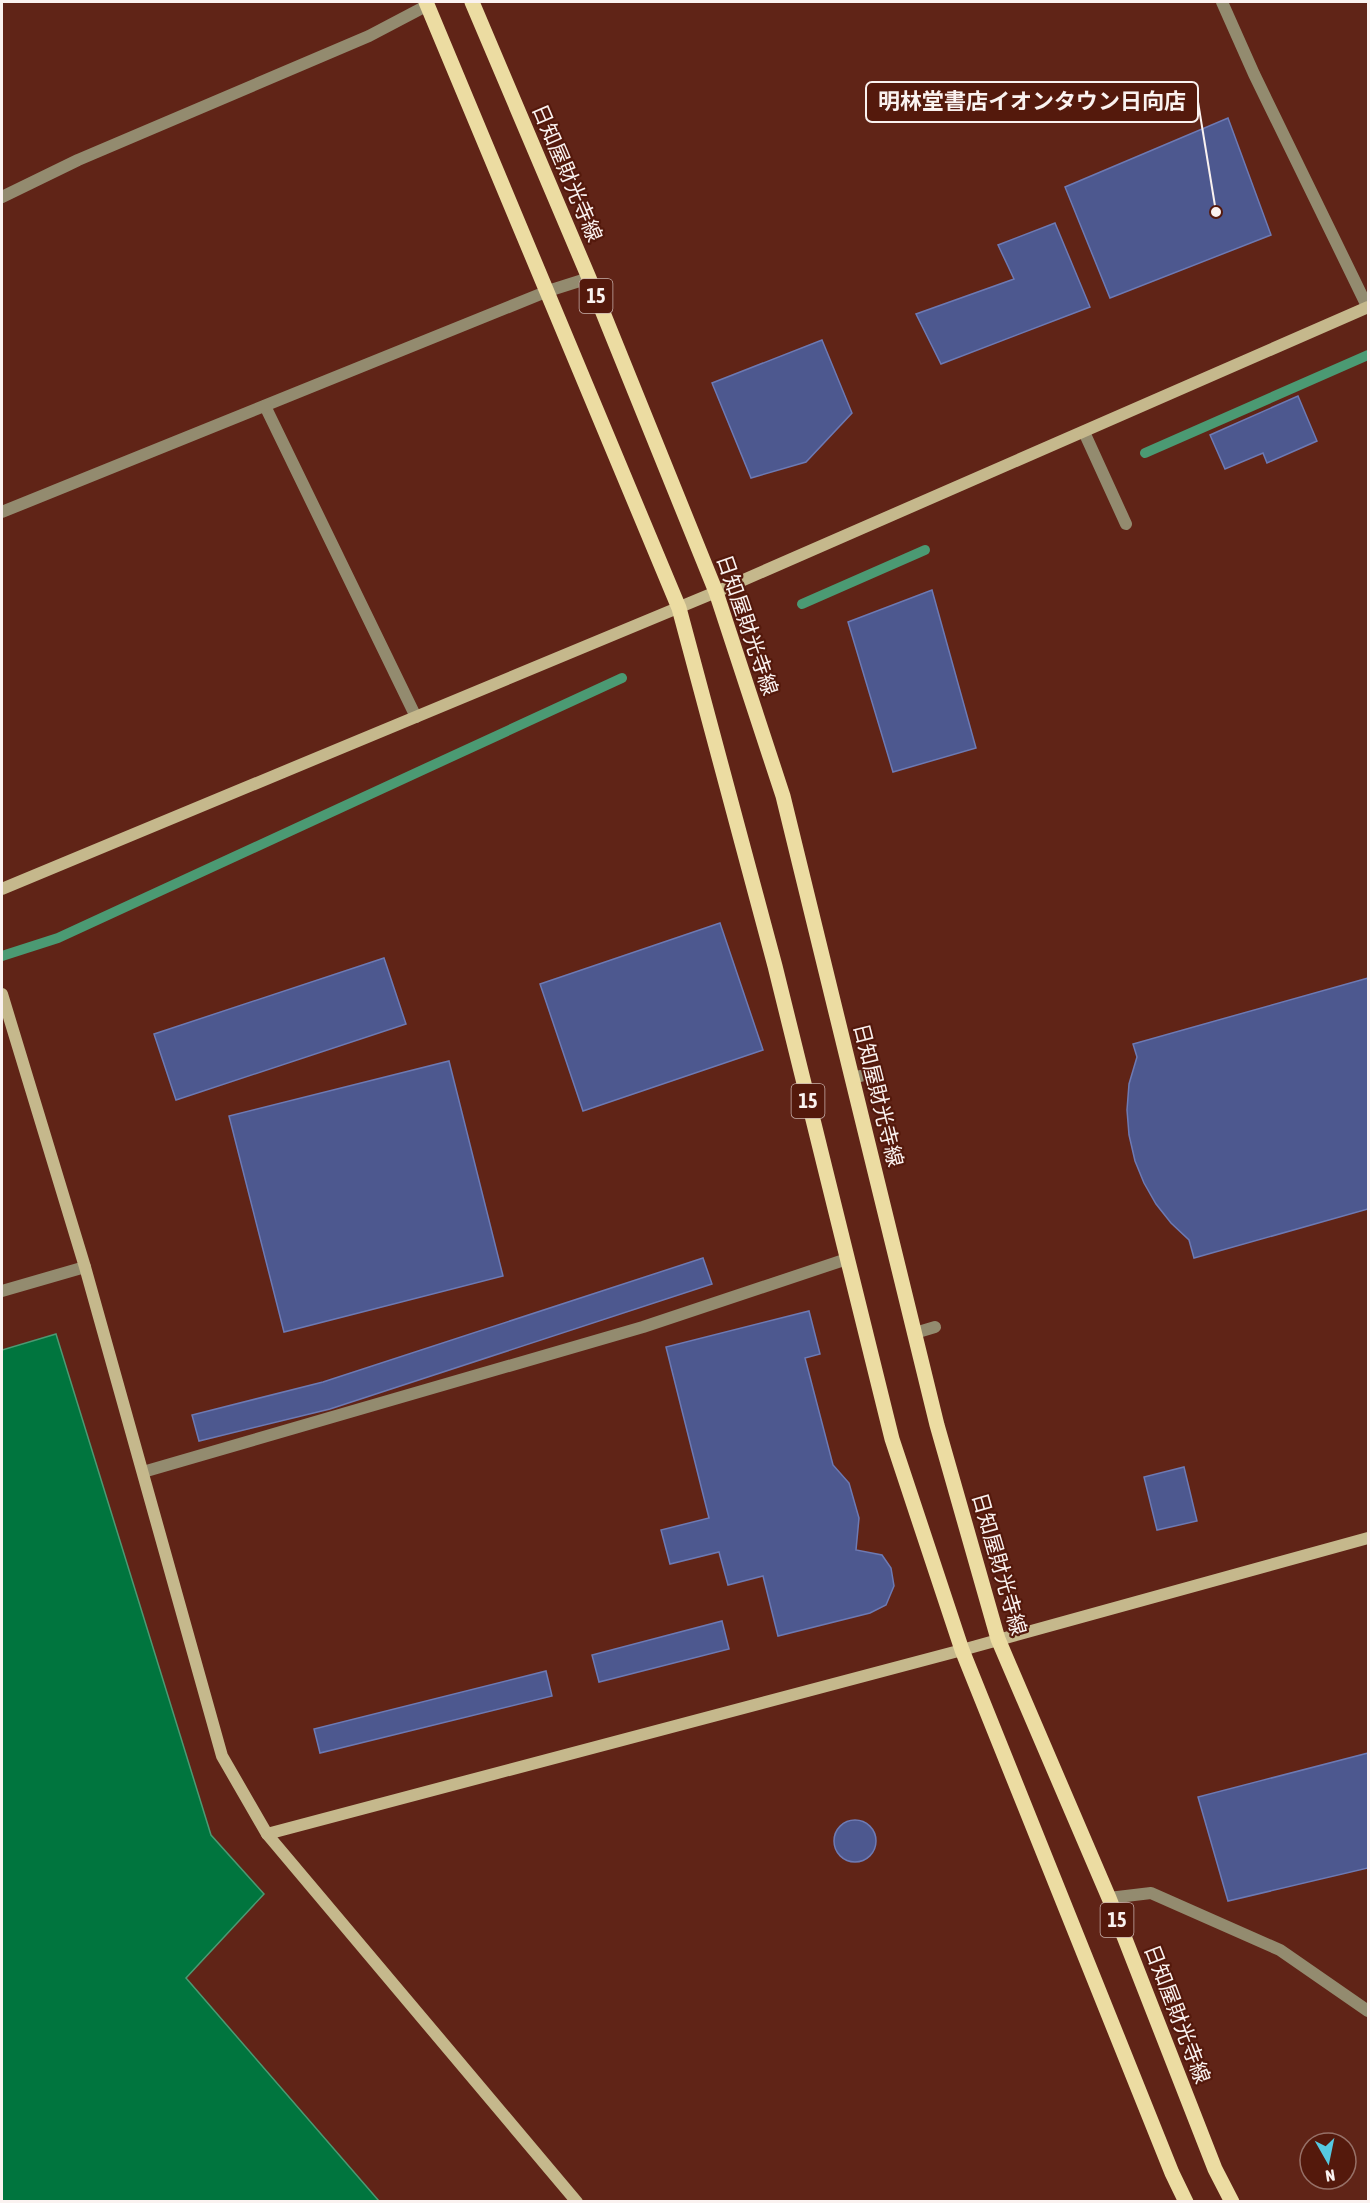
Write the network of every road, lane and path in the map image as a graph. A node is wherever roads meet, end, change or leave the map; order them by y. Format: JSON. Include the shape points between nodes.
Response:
{"nodes":[{"id":1,"x":472,"y":2,"type":"edge"},
{"id":2,"x":1222,"y":2,"type":"edge"},
{"id":3,"x":427,"y":3,"type":"edge"},
{"id":4,"x":2,"y":197,"type":"edge"},
{"id":5,"x":589,"y":278,"type":"junction"},
{"id":6,"x":548,"y":291,"type":"junction"},
{"id":7,"x":1368,"y":307,"type":"edge"},
{"id":8,"x":265,"y":406,"type":"junction"},
{"id":9,"x":1084,"y":432,"type":"junction"},
{"id":10,"x":2,"y":512,"type":"edge"},
{"id":11,"x":1126,"y":524,"type":"dead end"},
{"id":12,"x":716,"y":592,"type":"junction"},
{"id":13,"x":679,"y":608,"type":"junction"},
{"id":14,"x":416,"y":717,"type":"junction"},
{"id":15,"x":2,"y":889,"type":"edge"},
{"id":16,"x":2,"y":994,"type":"edge"},
{"id":17,"x":875,"y":1072,"type":"dead end"},
{"id":18,"x":852,"y":1078,"type":"junction"},
{"id":19,"x":847,"y":1259,"type":"junction"},
{"id":20,"x":85,"y":1268,"type":"junction"},
{"id":21,"x":2,"y":1292,"type":"edge"},
{"id":22,"x":935,"y":1327,"type":"dead end"},
{"id":23,"x":915,"y":1333,"type":"junction"},
{"id":24,"x":143,"y":1472,"type":"junction"},
{"id":25,"x":1368,"y":1539,"type":"edge"},
{"id":26,"x":998,"y":1640,"type":"junction"},
{"id":27,"x":962,"y":1650,"type":"junction"},
{"id":28,"x":267,"y":1834,"type":"junction"},
{"id":29,"x":1109,"y":1898,"type":"junction"},
{"id":30,"x":1368,"y":2010,"type":"edge"},
{"id":31,"x":577,"y":2202,"type":"edge"},
{"id":32,"x":1186,"y":2202,"type":"edge"},
{"id":33,"x":1232,"y":2202,"type":"edge"}],
"edges":[{"from":1,"to":5,"type":"main road","name":"日知屋財光寺線","number":"15"},
{"from":2,"to":7,"type":"street"},
{"from":3,"to":4,"type":"street","via":[[369,36],[78,160]]},
{"from":3,"to":6,"type":"main road","number":"15"},
{"from":5,"to":6,"type":"street"},
{"from":5,"to":12,"type":"main road","name":"日知屋財光寺線","number":"15"},
{"from":6,"to":8,"type":"street"},
{"from":6,"to":13,"type":"main road","number":"15"},
{"from":7,"to":9,"type":"street"},
{"from":8,"to":10,"type":"street"},
{"from":8,"to":14,"type":"street"},
{"from":9,"to":11,"type":"street"},
{"from":9,"to":12,"type":"street"},
{"from":12,"to":13,"type":"street"},
{"from":12,"to":18,"type":"main road","name":"日知屋財光寺線","number":"15","via":[[783,796]]},
{"from":13,"to":14,"type":"street"},
{"from":13,"to":19,"type":"main road","number":"15","via":[[775,966]]},
{"from":14,"to":15,"type":"street"},
{"from":16,"to":20,"type":"street"},
{"from":17,"to":18,"type":"street"},
{"from":18,"to":23,"type":"main road","name":"日知屋財光寺線","number":"15"},
{"from":19,"to":24,"type":"street","via":[[643,1327]]},
{"from":19,"to":27,"type":"main road","number":"15","via":[[892,1439]]},
{"from":20,"to":21,"type":"street"},
{"from":20,"to":24,"type":"street"},
{"from":22,"to":23,"type":"street"},
{"from":23,"to":26,"type":"main road","name":"日知屋財光寺線","number":"15"},
{"from":24,"to":28,"type":"street","via":[[222,1756]]},
{"from":25,"to":26,"type":"street"},
{"from":26,"to":27,"type":"street"},
{"from":26,"to":29,"type":"main road","name":"日知屋財光寺線","number":"15"},
{"from":27,"to":28,"type":"street"},
{"from":27,"to":32,"type":"main road","number":"15"},
{"from":28,"to":31,"type":"street"},
{"from":29,"to":30,"type":"street","via":[[1150,1893],[1280,1950]]},
{"from":29,"to":33,"type":"main road","name":"日知屋財光寺線","number":"15","via":[[1215,2169]]}]}
